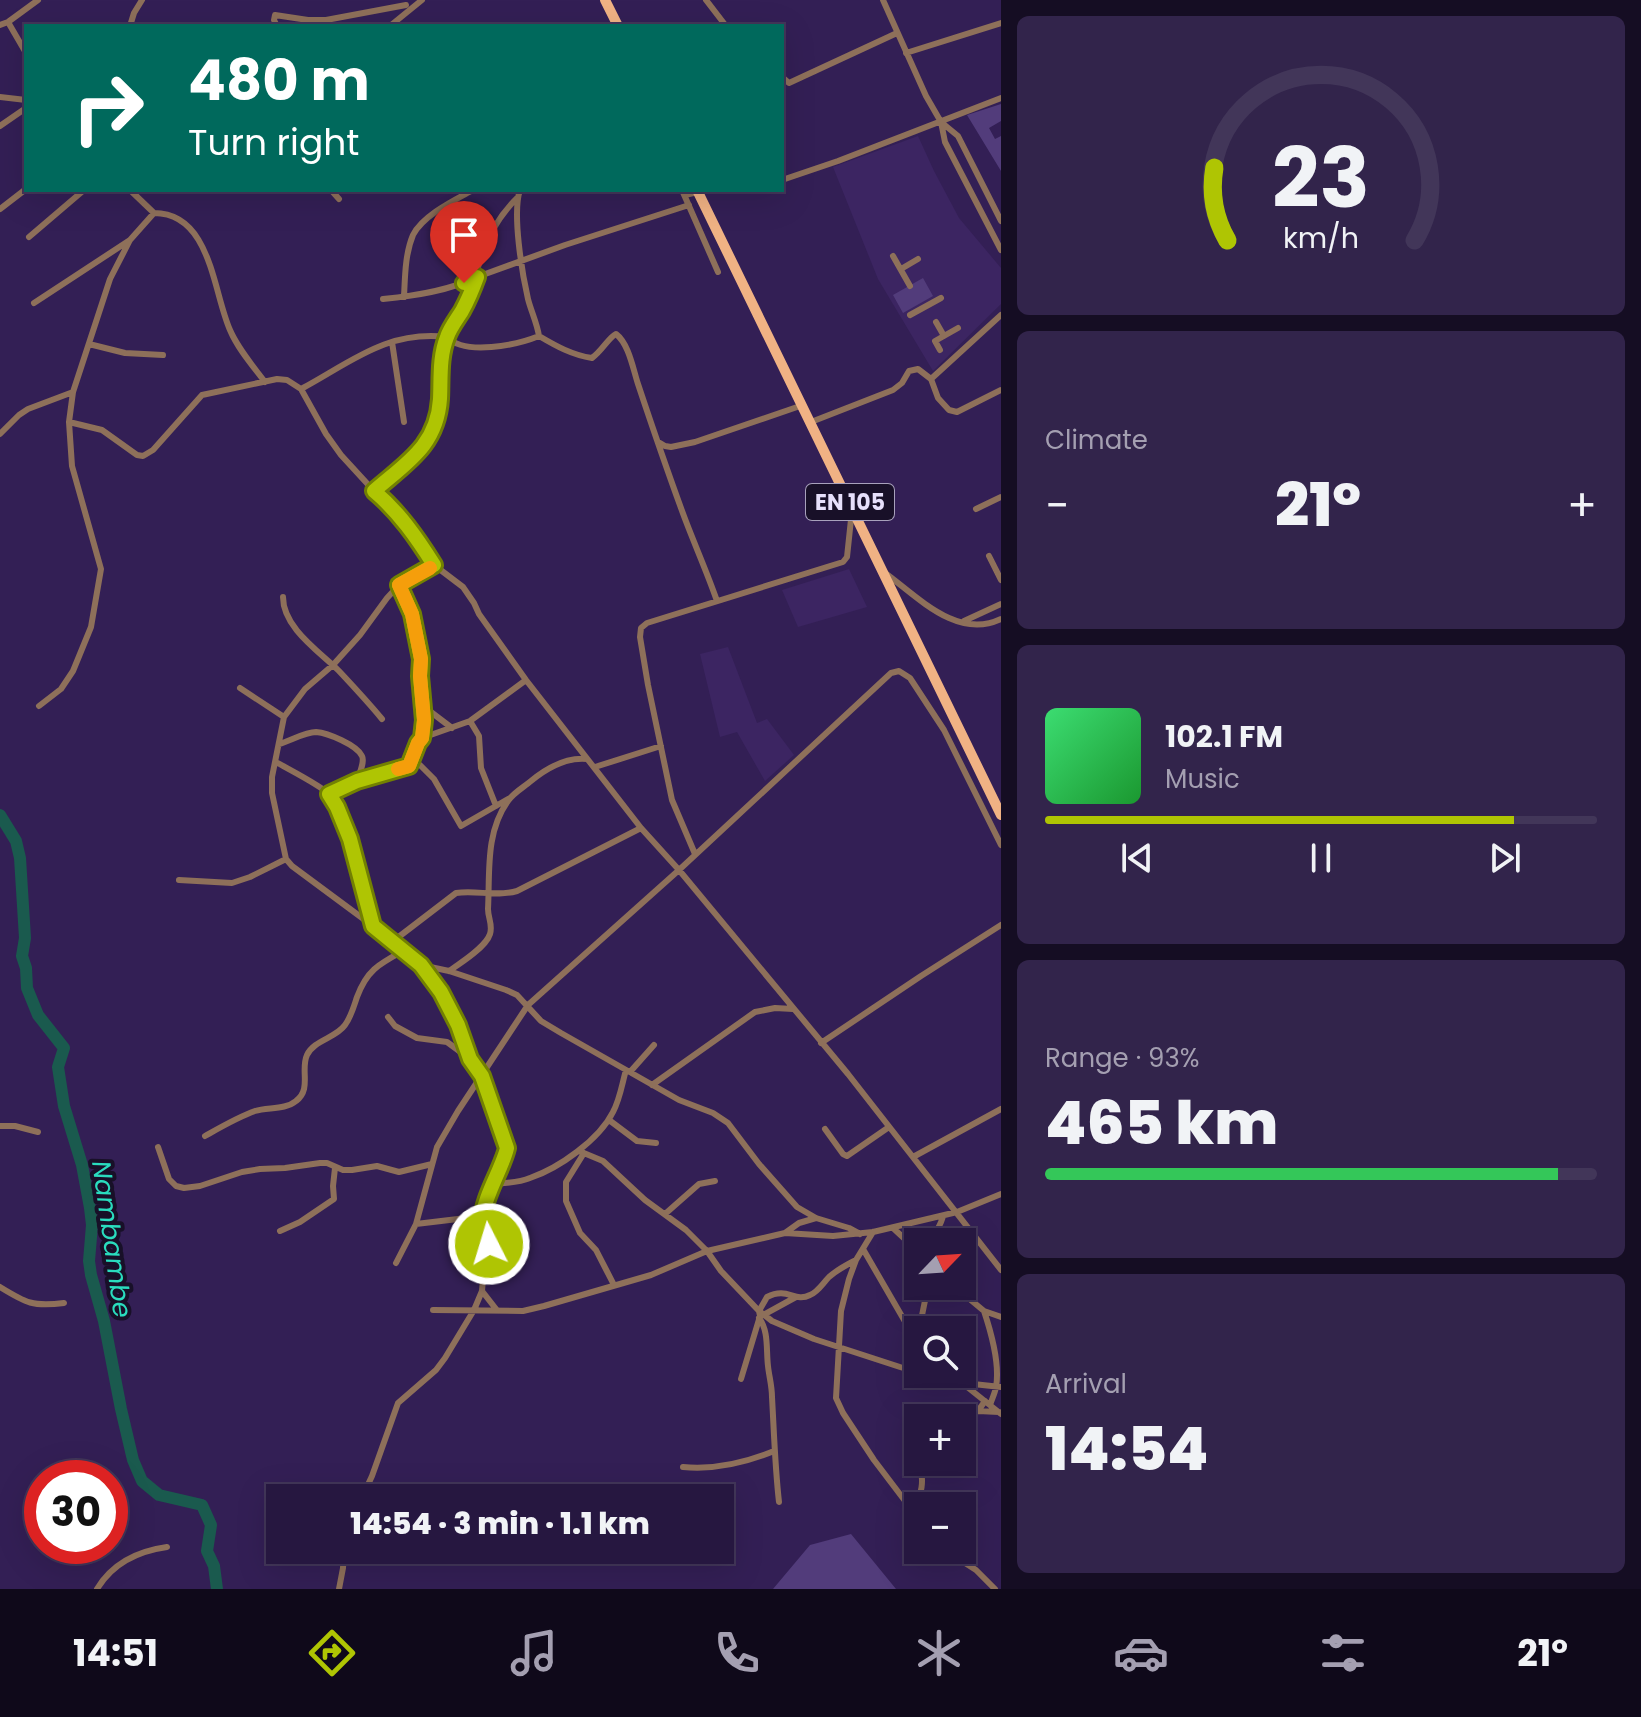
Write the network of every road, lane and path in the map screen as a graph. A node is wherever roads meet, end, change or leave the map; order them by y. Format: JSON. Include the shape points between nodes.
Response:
{"nodes":[{"id":1,"x":142,"y":0,"type":"edge"},
{"id":2,"x":422,"y":0,"type":"edge"},
{"id":3,"x":605,"y":0,"type":"edge"},
{"id":4,"x":706,"y":0,"type":"edge"},
{"id":5,"x":883,"y":0,"type":"edge"},
{"id":6,"x":34,"y":1,"type":"edge"},
{"id":7,"x":406,"y":5,"type":"edge"},
{"id":8,"x":2,"y":23,"type":"edge"},
{"id":9,"x":1001,"y":23,"type":"edge"},
{"id":10,"x":131,"y":24,"type":"edge"},
{"id":11,"x":276,"y":24,"type":"edge"},
{"id":12,"x":392,"y":24,"type":"edge"},
{"id":13,"x":617,"y":24,"type":"edge"},
{"id":14,"x":724,"y":24,"type":"edge"},
{"id":15,"x":897,"y":33,"type":"junction"},
{"id":16,"x":24,"y":50,"type":"edge"},
{"id":17,"x":906,"y":53,"type":"junction"},
{"id":18,"x":784,"y":79,"type":"edge"},
{"id":19,"x":0,"y":97,"type":"edge"},
{"id":20,"x":1001,"y":98,"type":"edge"},
{"id":21,"x":24,"y":100,"type":"edge"},
{"id":22,"x":24,"y":109,"type":"edge"},
{"id":23,"x":941,"y":122,"type":"junction"},
{"id":24,"x":0,"y":126,"type":"edge"},
{"id":25,"x":784,"y":179,"type":"edge"},
{"id":26,"x":24,"y":191,"type":"edge"},
{"id":27,"x":82,"y":192,"type":"edge"},
{"id":28,"x":132,"y":192,"type":"edge"},
{"id":29,"x":333,"y":192,"type":"edge"},
{"id":30,"x":470,"y":192,"type":"edge"},
{"id":31,"x":519,"y":192,"type":"edge"},
{"id":32,"x":684,"y":192,"type":"edge"},
{"id":33,"x":701,"y":192,"type":"edge"},
{"id":34,"x":517,"y":198,"type":"junction"},
{"id":35,"x":339,"y":199,"type":"dead end"},
{"id":36,"x":689,"y":205,"type":"junction"},
{"id":37,"x":0,"y":209,"type":"edge"},
{"id":38,"x":154,"y":213,"type":"junction"},
{"id":39,"x":1001,"y":221,"type":"edge"},
{"id":40,"x":29,"y":237,"type":"dead end"},
{"id":41,"x":130,"y":240,"type":"junction"},
{"id":42,"x":1001,"y":250,"type":"edge"},
{"id":43,"x":893,"y":256,"type":"dead end"},
{"id":44,"x":918,"y":259,"type":"dead end"},
{"id":45,"x":522,"y":261,"type":"junction"},
{"id":46,"x":901,"y":269,"type":"junction"},
{"id":47,"x":718,"y":272,"type":"dead end"},
{"id":48,"x":477,"y":277,"type":"junction"},
{"id":49,"x":910,"y":286,"type":"dead end"},
{"id":50,"x":404,"y":297,"type":"junction"},
{"id":51,"x":941,"y":298,"type":"dead end"},
{"id":52,"x":383,"y":299,"type":"dead end"},
{"id":53,"x":34,"y":303,"type":"dead end"},
{"id":54,"x":910,"y":315,"type":"dead end"},
{"id":55,"x":1001,"y":315,"type":"edge"},
{"id":56,"x":936,"y":322,"type":"dead end"},
{"id":57,"x":958,"y":328,"type":"dead end"},
{"id":58,"x":539,"y":336,"type":"junction"},
{"id":59,"x":944,"y":336,"type":"junction"},
{"id":60,"x":447,"y":337,"type":"junction"},
{"id":61,"x":392,"y":342,"type":"junction"},
{"id":62,"x":89,"y":344,"type":"junction"},
{"id":63,"x":940,"y":350,"type":"dead end"},
{"id":64,"x":163,"y":355,"type":"dead end"},
{"id":65,"x":931,"y":379,"type":"junction"},
{"id":66,"x":265,"y":382,"type":"junction"},
{"id":67,"x":301,"y":389,"type":"junction"},
{"id":68,"x":1001,"y":390,"type":"edge"},
{"id":69,"x":73,"y":392,"type":"junction"},
{"id":70,"x":803,"y":405,"type":"junction"},
{"id":71,"x":69,"y":422,"type":"junction"},
{"id":72,"x":404,"y":422,"type":"dead end"},
{"id":73,"x":811,"y":422,"type":"junction"},
{"id":74,"x":0,"y":434,"type":"edge"},
{"id":75,"x":658,"y":440,"type":"junction"},
{"id":76,"x":374,"y":491,"type":"junction"},
{"id":77,"x":1001,"y":497,"type":"edge"},
{"id":78,"x":852,"y":508,"type":"junction"},
{"id":79,"x":976,"y":509,"type":"dead end"},
{"id":80,"x":989,"y":556,"type":"dead end"},
{"id":81,"x":434,"y":565,"type":"junction"},
{"id":82,"x":882,"y":571,"type":"junction"},
{"id":83,"x":1001,"y":580,"type":"edge"},
{"id":84,"x":399,"y":585,"type":"junction"},
{"id":85,"x":283,"y":597,"type":"dead end"},
{"id":86,"x":717,"y":601,"type":"junction"},
{"id":87,"x":1001,"y":604,"type":"edge"},
{"id":88,"x":1001,"y":619,"type":"edge"},
{"id":89,"x":964,"y":621,"type":"junction"},
{"id":90,"x":333,"y":665,"type":"junction"},
{"id":91,"x":526,"y":680,"type":"junction"},
{"id":92,"x":240,"y":688,"type":"dead end"},
{"id":93,"x":39,"y":706,"type":"dead end"},
{"id":94,"x":423,"y":706,"type":"junction"},
{"id":95,"x":284,"y":717,"type":"junction"},
{"id":96,"x":382,"y":719,"type":"dead end"},
{"id":97,"x":470,"y":721,"type":"junction"},
{"id":98,"x":957,"y":724,"type":"junction"},
{"id":99,"x":452,"y":728,"type":"junction"},
{"id":100,"x":944,"y":730,"type":"junction"},
{"id":101,"x":422,"y":738,"type":"junction"},
{"id":102,"x":279,"y":744,"type":"junction"},
{"id":103,"x":661,"y":746,"type":"junction"},
{"id":104,"x":587,"y":759,"type":"junction"},
{"id":105,"x":276,"y":762,"type":"junction"},
{"id":106,"x":409,"y":766,"type":"junction"},
{"id":107,"x":595,"y":767,"type":"junction"},
{"id":108,"x":357,"y":781,"type":"junction"},
{"id":109,"x":329,"y":794,"type":"junction"},
{"id":110,"x":509,"y":798,"type":"junction"},
{"id":111,"x":496,"y":806,"type":"junction"},
{"id":112,"x":1001,"y":815,"type":"edge"},
{"id":113,"x":641,"y":828,"type":"junction"},
{"id":114,"x":1001,"y":845,"type":"edge"},
{"id":115,"x":695,"y":854,"type":"junction"},
{"id":116,"x":286,"y":859,"type":"junction"},
{"id":117,"x":679,"y":870,"type":"junction"},
{"id":118,"x":179,"y":880,"type":"dead end"},
{"id":119,"x":490,"y":894,"type":"junction"},
{"id":120,"x":1001,"y":925,"type":"edge"},
{"id":121,"x":373,"y":926,"type":"junction"},
{"id":122,"x":392,"y":942,"type":"junction"},
{"id":123,"x":403,"y":951,"type":"junction"},
{"id":124,"x":421,"y":965,"type":"junction"},
{"id":125,"x":449,"y":971,"type":"junction"},
{"id":126,"x":777,"y":989,"type":"junction"},
{"id":127,"x":528,"y":1005,"type":"junction"},
{"id":128,"x":769,"y":1008,"type":"junction"},
{"id":129,"x":793,"y":1010,"type":"junction"},
{"id":130,"x":388,"y":1017,"type":"dead end"},
{"id":131,"x":821,"y":1043,"type":"junction"},
{"id":132,"x":654,"y":1045,"type":"dead end"},
{"id":133,"x":470,"y":1059,"type":"junction"},
{"id":134,"x":628,"y":1071,"type":"junction"},
{"id":135,"x":482,"y":1076,"type":"junction"},
{"id":136,"x":652,"y":1085,"type":"junction"},
{"id":137,"x":1001,"y":1109,"type":"edge"},
{"id":138,"x":609,"y":1120,"type":"junction"},
{"id":139,"x":0,"y":1126,"type":"edge"},
{"id":140,"x":889,"y":1127,"type":"junction"},
{"id":141,"x":825,"y":1129,"type":"dead end"},
{"id":142,"x":38,"y":1132,"type":"dead end"},
{"id":143,"x":205,"y":1136,"type":"dead end"},
{"id":144,"x":656,"y":1143,"type":"dead end"},
{"id":145,"x":158,"y":1147,"type":"dead end"},
{"id":146,"x":581,"y":1152,"type":"junction"},
{"id":147,"x":913,"y":1157,"type":"junction"},
{"id":148,"x":432,"y":1164,"type":"junction"},
{"id":149,"x":335,"y":1168,"type":"junction"},
{"id":150,"x":715,"y":1181,"type":"dead end"},
{"id":151,"x":493,"y":1184,"type":"junction"},
{"id":152,"x":1001,"y":1194,"type":"edge"},
{"id":153,"x":957,"y":1212,"type":"junction"},
{"id":154,"x":665,"y":1214,"type":"junction"},
{"id":155,"x":483,"y":1216,"type":"junction"},
{"id":156,"x":943,"y":1216,"type":"junction"},
{"id":157,"x":816,"y":1218,"type":"junction"},
{"id":158,"x":416,"y":1224,"type":"junction"},
{"id":159,"x":892,"y":1227,"type":"junction"},
{"id":160,"x":939,"y":1228,"type":"edge"},
{"id":161,"x":280,"y":1231,"type":"dead end"},
{"id":162,"x":873,"y":1232,"type":"junction"},
{"id":163,"x":785,"y":1233,"type":"junction"},
{"id":164,"x":860,"y":1234,"type":"junction"},
{"id":165,"x":904,"y":1238,"type":"edge"},
{"id":166,"x":863,"y":1249,"type":"junction"},
{"id":167,"x":707,"y":1251,"type":"junction"},
{"id":168,"x":856,"y":1260,"type":"junction"},
{"id":169,"x":396,"y":1263,"type":"dead end"},
{"id":170,"x":1001,"y":1270,"type":"edge"},
{"id":171,"x":614,"y":1285,"type":"junction"},
{"id":172,"x":0,"y":1287,"type":"edge"},
{"id":173,"x":482,"y":1291,"type":"junction"},
{"id":174,"x":796,"y":1297,"type":"junction"},
{"id":175,"x":971,"y":1300,"type":"edge"},
{"id":176,"x":64,"y":1303,"type":"dead end"},
{"id":177,"x":496,"y":1309,"type":"junction"},
{"id":178,"x":433,"y":1310,"type":"dead end"},
{"id":179,"x":474,"y":1310,"type":"junction"},
{"id":180,"x":984,"y":1311,"type":"junction"},
{"id":181,"x":760,"y":1315,"type":"junction"},
{"id":182,"x":905,"y":1316,"type":"edge"},
{"id":183,"x":1000,"y":1317,"type":"edge"},
{"id":184,"x":990,"y":1329,"type":"junction"},
{"id":185,"x":839,"y":1347,"type":"junction"},
{"id":186,"x":904,"y":1368,"type":"edge"},
{"id":187,"x":741,"y":1379,"type":"dead end"},
{"id":188,"x":976,"y":1384,"type":"edge"},
{"id":189,"x":999,"y":1386,"type":"edge"},
{"id":190,"x":970,"y":1388,"type":"edge"},
{"id":191,"x":988,"y":1403,"type":"junction"},
{"id":192,"x":978,"y":1411,"type":"joint"},
{"id":193,"x":1000,"y":1413,"type":"edge"},
{"id":194,"x":774,"y":1451,"type":"junction"},
{"id":195,"x":683,"y":1467,"type":"dead end"},
{"id":196,"x":368,"y":1484,"type":"edge"},
{"id":197,"x":904,"y":1500,"type":"edge"},
{"id":198,"x":779,"y":1502,"type":"dead end"},
{"id":199,"x":167,"y":1547,"type":"dead end"},
{"id":200,"x":343,"y":1564,"type":"edge"},
{"id":201,"x":967,"y":1564,"type":"edge"},
{"id":202,"x":97,"y":1589,"type":"edge"},
{"id":203,"x":339,"y":1589,"type":"edge"},
{"id":204,"x":995,"y":1589,"type":"edge"}],
"edges":[{"from":1,"to":10,"type":"street"},
{"from":2,"to":7,"type":"street"},
{"from":3,"to":13,"type":"main road"},
{"from":4,"to":14,"type":"street"},
{"from":5,"to":15,"type":"street"},
{"from":6,"to":8,"type":"street"},
{"from":7,"to":11,"type":"street","via":[[326,20],[275,15]]},
{"from":7,"to":12,"type":"street"},
{"from":8,"to":16,"type":"street"},
{"from":9,"to":17,"type":"street"},
{"from":15,"to":17,"type":"street"},
{"from":15,"to":18,"type":"street","via":[[789,83]]},
{"from":17,"to":23,"type":"street"},
{"from":19,"to":21,"type":"street"},
{"from":20,"to":23,"type":"street"},
{"from":22,"to":24,"type":"street"},
{"from":23,"to":25,"type":"street"},
{"from":23,"to":39,"type":"street","via":[[958,136]]},
{"from":23,"to":42,"type":"street","via":[[945,142]]},
{"from":26,"to":37,"type":"street"},
{"from":27,"to":40,"type":"street"},
{"from":28,"to":38,"type":"street"},
{"from":29,"to":35,"type":"street"},
{"from":30,"to":50,"type":"street","via":[[440,209],[413,235]]},
{"from":31,"to":34,"type":"street"},
{"from":32,"to":36,"type":"street"},
{"from":33,"to":70,"type":"main road","number":"EN 105"},
{"from":34,"to":45,"type":"street"},
{"from":34,"to":48,"type":"street","via":[[501,213]]},
{"from":36,"to":45,"type":"street"},
{"from":36,"to":47,"type":"street"},
{"from":38,"to":41,"type":"street"},
{"from":38,"to":66,"type":"street","via":[[189,227],[205,249],[230,332]]},
{"from":41,"to":53,"type":"street"},
{"from":41,"to":62,"type":"street","via":[[110,279]]},
{"from":43,"to":46,"type":"street"},
{"from":44,"to":46,"type":"street"},
{"from":45,"to":48,"type":"street"},
{"from":45,"to":58,"type":"street"},
{"from":46,"to":49,"type":"street"},
{"from":48,"to":50,"type":"street"},
{"from":48,"to":60,"type":"street"},
{"from":50,"to":52,"type":"street"},
{"from":51,"to":54,"type":"street"},
{"from":55,"to":65,"type":"street"},
{"from":56,"to":59,"type":"street"},
{"from":57,"to":59,"type":"street"},
{"from":58,"to":60,"type":"street","via":[[478,348]]},
{"from":58,"to":75,"type":"street","via":[[592,358],[611,336],[621,337]]},
{"from":59,"to":63,"type":"street","via":[[935,341]]},
{"from":60,"to":61,"type":"street"},
{"from":60,"to":76,"type":"street","via":[[440,403],[429,437],[408,464]]},
{"from":61,"to":67,"type":"street","via":[[359,354]]},
{"from":61,"to":72,"type":"street"},
{"from":62,"to":64,"type":"street"},
{"from":62,"to":69,"type":"street"},
{"from":65,"to":68,"type":"street","via":[[938,398],[957,412]]},
{"from":65,"to":73,"type":"street","via":[[918,369],[909,371],[893,390]]},
{"from":66,"to":67,"type":"street","via":[[287,380]]},
{"from":66,"to":71,"type":"street","via":[[202,395],[143,456],[102,430]]},
{"from":67,"to":76,"type":"street","via":[[341,455]]},
{"from":69,"to":71,"type":"street"},
{"from":69,"to":74,"type":"street","via":[[28,409]]},
{"from":70,"to":73,"type":"main road","number":"EN 105"},
{"from":70,"to":75,"type":"street","via":[[695,442],[671,447]]},
{"from":71,"to":93,"type":"street","via":[[72,466],[101,569],[91,627],[73,671]]},
{"from":73,"to":78,"type":"main road","number":"EN 105"},
{"from":75,"to":86,"type":"street"},
{"from":76,"to":81,"type":"street","via":[[409,527]]},
{"from":77,"to":79,"type":"street"},
{"from":78,"to":82,"type":"main road","number":"EN 105"},
{"from":78,"to":86,"type":"street","via":[[843,562]]},
{"from":80,"to":83,"type":"street"},
{"from":81,"to":84,"type":"street"},
{"from":81,"to":91,"type":"street","via":[[463,587]]},
{"from":82,"to":89,"type":"street","via":[[929,608]]},
{"from":82,"to":98,"type":"main road","number":"EN 105"},
{"from":84,"to":90,"type":"street"},
{"from":84,"to":94,"type":"street","via":[[418,638]]},
{"from":85,"to":90,"type":"street","via":[[298,632]]},
{"from":86,"to":103,"type":"street","via":[[641,628]]},
{"from":87,"to":89,"type":"street"},
{"from":88,"to":89,"type":"street","via":[[988,625]]},
{"from":90,"to":95,"type":"street"},
{"from":90,"to":96,"type":"street"},
{"from":91,"to":97,"type":"street"},
{"from":91,"to":104,"type":"street"},
{"from":92,"to":95,"type":"street"},
{"from":94,"to":99,"type":"street"},
{"from":94,"to":101,"type":"street"},
{"from":95,"to":102,"type":"street"},
{"from":97,"to":99,"type":"street"},
{"from":97,"to":111,"type":"street","via":[[479,736],[481,768]]},
{"from":98,"to":100,"type":"street"},
{"from":98,"to":112,"type":"main road","number":"EN 105"},
{"from":99,"to":101,"type":"street"},
{"from":100,"to":114,"type":"street"},
{"from":100,"to":115,"type":"street","via":[[910,678],[891,673]]},
{"from":101,"to":106,"type":"street"},
{"from":102,"to":105,"type":"street"},
{"from":102,"to":108,"type":"street","via":[[316,732],[344,741],[363,760]]},
{"from":103,"to":107,"type":"street"},
{"from":103,"to":115,"type":"street","via":[[672,800]]},
{"from":104,"to":107,"type":"street"},
{"from":104,"to":110,"type":"street","via":[[566,759]]},
{"from":105,"to":109,"type":"street"},
{"from":105,"to":116,"type":"street","via":[[272,793]]},
{"from":106,"to":108,"type":"street"},
{"from":106,"to":111,"type":"street","via":[[420,765],[434,779],[461,826]]},
{"from":107,"to":113,"type":"street"},
{"from":108,"to":109,"type":"street"},
{"from":109,"to":121,"type":"street","via":[[350,839]]},
{"from":110,"to":111,"type":"street"},
{"from":110,"to":119,"type":"street","via":[[492,838]]},
{"from":113,"to":117,"type":"street"},
{"from":113,"to":119,"type":"street","via":[[517,891]]},
{"from":115,"to":117,"type":"street"},
{"from":116,"to":118,"type":"street","via":[[232,883]]},
{"from":116,"to":121,"type":"street"},
{"from":117,"to":126,"type":"street"},
{"from":117,"to":127,"type":"street"},
{"from":119,"to":122,"type":"street","via":[[456,893]]},
{"from":119,"to":125,"type":"street","via":[[488,939]]},
{"from":120,"to":131,"type":"street"},
{"from":121,"to":122,"type":"street"},
{"from":122,"to":123,"type":"street"},
{"from":123,"to":124,"type":"street"},
{"from":123,"to":143,"type":"street","via":[[369,972],[344,1027],[307,1054],[306,1079],[296,1102],[257,1110]]},
{"from":124,"to":125,"type":"street"},
{"from":124,"to":133,"type":"street","via":[[441,992]]},
{"from":125,"to":127,"type":"street","via":[[506,990]]},
{"from":126,"to":128,"type":"street"},
{"from":126,"to":129,"type":"street"},
{"from":127,"to":134,"type":"street","via":[[541,1021]]},
{"from":127,"to":135,"type":"street"},
{"from":128,"to":129,"type":"street"},
{"from":128,"to":136,"type":"street","via":[[755,1012]]},
{"from":129,"to":131,"type":"street"},
{"from":130,"to":133,"type":"street","via":[[417,1038],[447,1042]]},
{"from":131,"to":140,"type":"street"},
{"from":132,"to":134,"type":"street"},
{"from":133,"to":135,"type":"street"},
{"from":134,"to":136,"type":"street"},
{"from":134,"to":138,"type":"street"},
{"from":135,"to":148,"type":"street","via":[[437,1147]]},
{"from":135,"to":151,"type":"street","via":[[507,1148]]},
{"from":136,"to":157,"type":"street","via":[[728,1123],[797,1207]]},
{"from":137,"to":147,"type":"street"},
{"from":138,"to":144,"type":"street","via":[[637,1141]]},
{"from":138,"to":146,"type":"street"},
{"from":139,"to":142,"type":"street"},
{"from":140,"to":141,"type":"street","via":[[847,1156]]},
{"from":140,"to":147,"type":"street"},
{"from":145,"to":149,"type":"street","via":[[169,1179],[184,1188],[260,1169],[320,1163]]},
{"from":146,"to":151,"type":"street","via":[[530,1178]]},
{"from":146,"to":154,"type":"street","via":[[603,1161]]},
{"from":146,"to":171,"type":"street","via":[[566,1182],[566,1201]]},
{"from":147,"to":153,"type":"street"},
{"from":148,"to":149,"type":"street","via":[[399,1172],[377,1166]]},
{"from":148,"to":158,"type":"street"},
{"from":149,"to":161,"type":"street","via":[[334,1199]]},
{"from":150,"to":154,"type":"street","via":[[699,1184]]},
{"from":151,"to":155,"type":"street"},
{"from":152,"to":153,"type":"street"},
{"from":153,"to":156,"type":"street"},
{"from":153,"to":170,"type":"street"},
{"from":154,"to":167,"type":"street"},
{"from":155,"to":158,"type":"street"},
{"from":155,"to":173,"type":"street","via":[[489,1244]]},
{"from":156,"to":159,"type":"street"},
{"from":156,"to":160,"type":"street"},
{"from":157,"to":163,"type":"street"},
{"from":157,"to":164,"type":"street"},
{"from":158,"to":169,"type":"street"},
{"from":159,"to":162,"type":"street"},
{"from":159,"to":165,"type":"street"},
{"from":162,"to":164,"type":"street"},
{"from":162,"to":166,"type":"street"},
{"from":163,"to":164,"type":"street"},
{"from":163,"to":167,"type":"street"},
{"from":166,"to":168,"type":"street"},
{"from":166,"to":182,"type":"street"},
{"from":167,"to":171,"type":"street"},
{"from":167,"to":181,"type":"street"},
{"from":168,"to":174,"type":"street","via":[[814,1294]]},
{"from":168,"to":185,"type":"street","via":[[841,1311]]},
{"from":171,"to":177,"type":"street","via":[[523,1311]]},
{"from":172,"to":176,"type":"street","via":[[32,1304]]},
{"from":173,"to":177,"type":"street"},
{"from":173,"to":179,"type":"street"},
{"from":174,"to":181,"type":"street"},
{"from":174,"to":181,"type":"street","via":[[772,1295],[764,1300]]},
{"from":175,"to":180,"type":"street"},
{"from":177,"to":179,"type":"street"},
{"from":178,"to":179,"type":"street"},
{"from":179,"to":196,"type":"street","via":[[436,1370],[398,1403]]},
{"from":180,"to":183,"type":"street"},
{"from":180,"to":184,"type":"street"},
{"from":181,"to":185,"type":"street"},
{"from":181,"to":187,"type":"street"},
{"from":181,"to":194,"type":"street","via":[[766,1333]]},
{"from":183,"to":184,"type":"street"},
{"from":184,"to":189,"type":"street"},
{"from":185,"to":186,"type":"street"},
{"from":185,"to":197,"type":"street","via":[[836,1398]]},
{"from":188,"to":189,"type":"street"},
{"from":189,"to":191,"type":"street"},
{"from":190,"to":191,"type":"street"},
{"from":191,"to":192,"type":"street"},
{"from":191,"to":193,"type":"street"},
{"from":192,"to":193,"type":"street"},
{"from":194,"to":195,"type":"street","via":[[746,1463]]},
{"from":194,"to":198,"type":"street"},
{"from":199,"to":202,"type":"street","via":[[149,1549],[111,1570]]},
{"from":200,"to":203,"type":"street"},
{"from":201,"to":204,"type":"street"}]}
